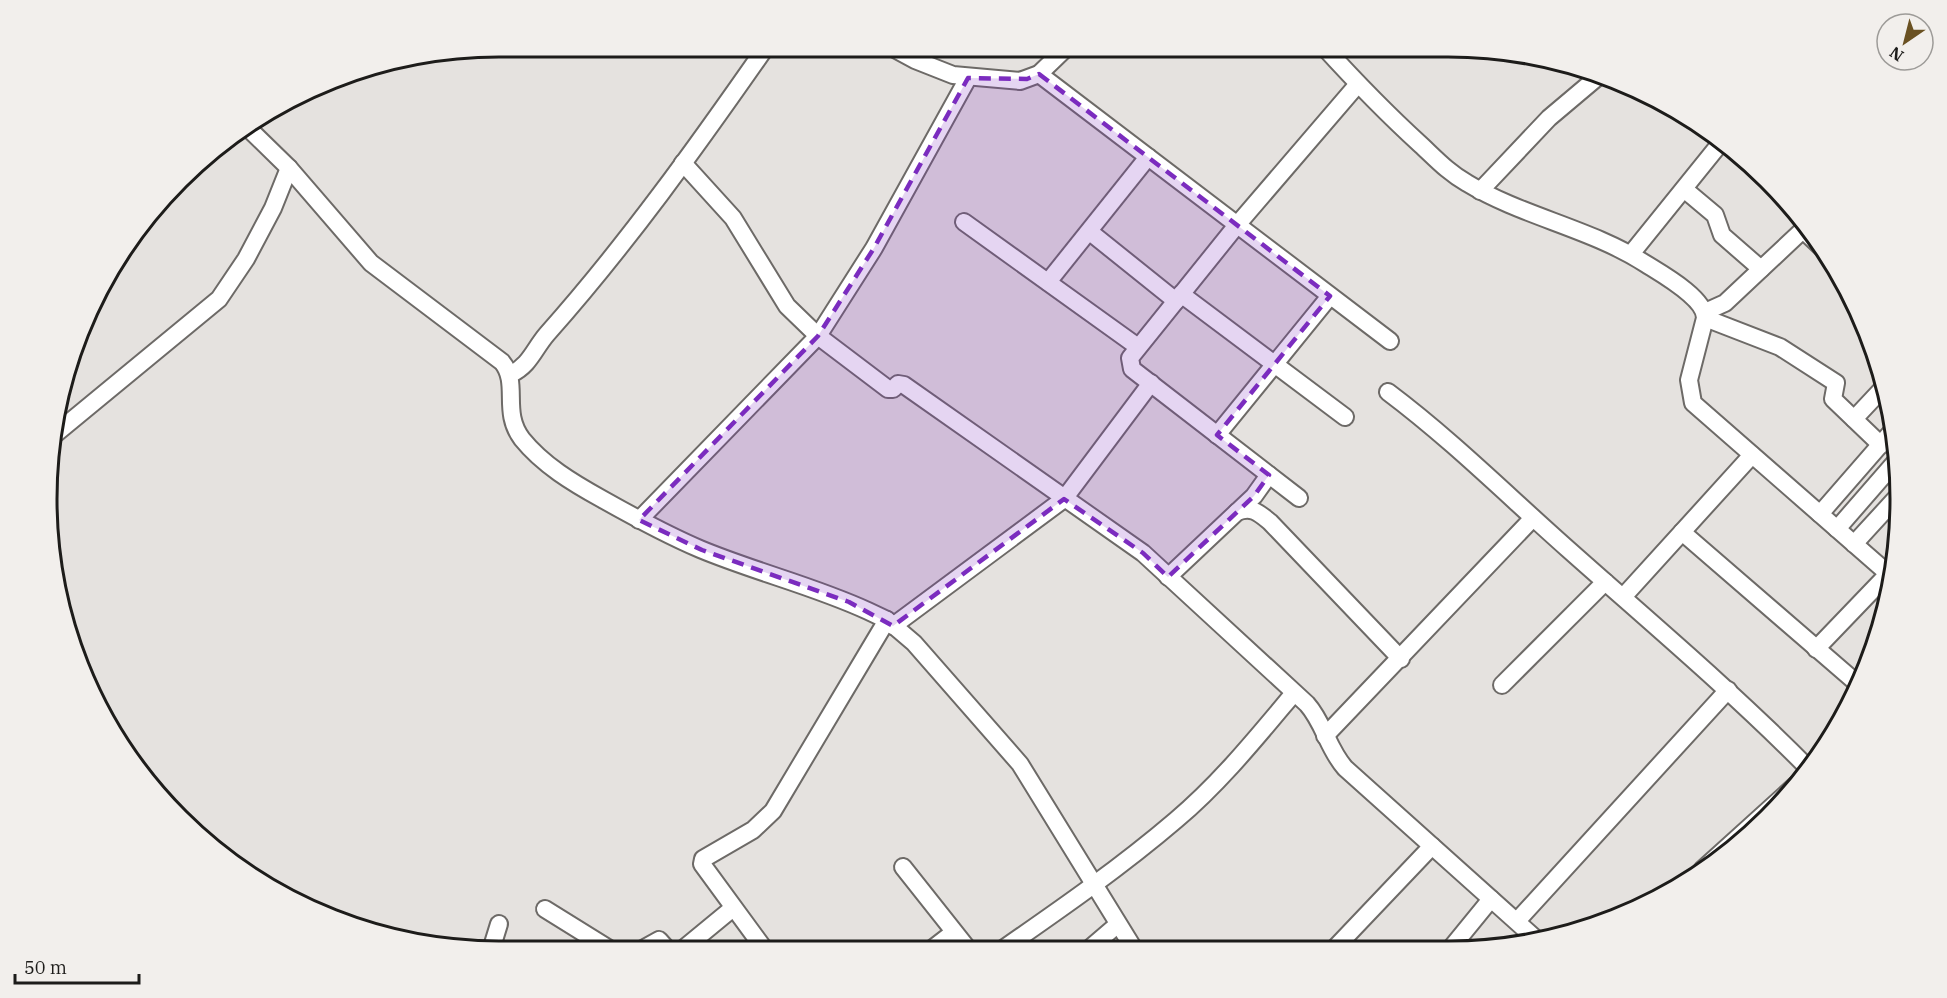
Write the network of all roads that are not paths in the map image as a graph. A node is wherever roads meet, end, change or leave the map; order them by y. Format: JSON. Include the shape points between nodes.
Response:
{"nodes":[{"id":1,"x":759,"y":57,"type":"edge"},
{"id":2,"x":911,"y":57,"type":"edge"},
{"id":3,"x":1057,"y":57,"type":"edge"},
{"id":4,"x":1333,"y":57,"type":"edge"},
{"id":5,"x":1039,"y":74,"type":"junction"},
{"id":6,"x":968,"y":78,"type":"junction"},
{"id":7,"x":1593,"y":81,"type":"edge"},
{"id":8,"x":1358,"y":84,"type":"junction"},
{"id":9,"x":252,"y":132,"type":"edge"},
{"id":10,"x":1717,"y":148,"type":"edge"},
{"id":11,"x":1148,"y":157,"type":"junction"},
{"id":12,"x":683,"y":163,"type":"junction"},
{"id":13,"x":289,"y":168,"type":"junction"},
{"id":14,"x":1684,"y":189,"type":"junction"},
{"id":15,"x":1480,"y":190,"type":"junction"},
{"id":16,"x":964,"y":222,"type":"dead end"},
{"id":17,"x":1237,"y":225,"type":"junction"},
{"id":18,"x":1090,"y":232,"type":"junction"},
{"id":19,"x":1801,"y":232,"type":"edge"},
{"id":20,"x":1631,"y":254,"type":"junction"},
{"id":21,"x":1761,"y":269,"type":"junction"},
{"id":22,"x":1048,"y":282,"type":"junction"},
{"id":23,"x":1330,"y":296,"type":"junction"},
{"id":24,"x":1179,"y":298,"type":"junction"},
{"id":25,"x":1705,"y":315,"type":"junction"},
{"id":26,"x":818,"y":336,"type":"junction"},
{"id":27,"x":1390,"y":341,"type":"dead end"},
{"id":28,"x":1138,"y":347,"type":"junction"},
{"id":29,"x":1274,"y":365,"type":"junction"},
{"id":30,"x":511,"y":374,"type":"junction"},
{"id":31,"x":1151,"y":383,"type":"junction"},
{"id":32,"x":1388,"y":392,"type":"dead end"},
{"id":33,"x":1877,"y":394,"type":"edge"},
{"id":34,"x":1345,"y":417,"type":"dead end"},
{"id":35,"x":1854,"y":419,"type":"junction"},
{"id":36,"x":63,"y":428,"type":"edge"},
{"id":37,"x":1217,"y":435,"type":"junction"},
{"id":38,"x":1886,"y":439,"type":"edge"},
{"id":39,"x":1881,"y":445,"type":"junction"},
{"id":40,"x":1752,"y":455,"type":"junction"},
{"id":41,"x":1889,"y":469,"type":"edge"},
{"id":42,"x":1269,"y":475,"type":"junction"},
{"id":43,"x":1299,"y":498,"type":"dead end"},
{"id":44,"x":1065,"y":499,"type":"junction"},
{"id":45,"x":1890,"y":506,"type":"edge"},
{"id":46,"x":1237,"y":512,"type":"junction"},
{"id":47,"x":1820,"y":514,"type":"junction"},
{"id":48,"x":1533,"y":518,"type":"junction"},
{"id":49,"x":639,"y":520,"type":"junction"},
{"id":50,"x":1837,"y":529,"type":"junction"},
{"id":51,"x":1682,"y":532,"type":"junction"},
{"id":52,"x":1854,"y":544,"type":"junction"},
{"id":53,"x":1884,"y":570,"type":"edge"},
{"id":54,"x":1168,"y":577,"type":"junction"},
{"id":55,"x":1605,"y":582,"type":"junction"},
{"id":56,"x":1882,"y":583,"type":"edge"},
{"id":57,"x":1623,"y":597,"type":"junction"},
{"id":58,"x":890,"y":623,"type":"junction"},
{"id":59,"x":1816,"y":649,"type":"junction"},
{"id":60,"x":1401,"y":658,"type":"junction"},
{"id":61,"x":1851,"y":678,"type":"edge"},
{"id":62,"x":1502,"y":685,"type":"dead end"},
{"id":63,"x":1728,"y":690,"type":"junction"},
{"id":64,"x":1294,"y":693,"type":"junction"},
{"id":65,"x":1325,"y":736,"type":"junction"},
{"id":66,"x":1803,"y":763,"type":"edge"},
{"id":67,"x":1432,"y":846,"type":"junction"},
{"id":68,"x":903,"y":867,"type":"dead end"},
{"id":69,"x":1094,"y":885,"type":"junction"},
{"id":70,"x":1491,"y":899,"type":"junction"},
{"id":71,"x":733,"y":908,"type":"junction"},
{"id":72,"x":545,"y":909,"type":"dead end"},
{"id":73,"x":1517,"y":921,"type":"junction"},
{"id":74,"x":499,"y":924,"type":"dead end"},
{"id":75,"x":1117,"y":925,"type":"junction"},
{"id":76,"x":954,"y":932,"type":"junction"},
{"id":77,"x":1530,"y":934,"type":"edge"},
{"id":78,"x":494,"y":941,"type":"edge"},
{"id":79,"x":597,"y":941,"type":"edge"},
{"id":80,"x":693,"y":941,"type":"edge"},
{"id":81,"x":758,"y":941,"type":"edge"},
{"id":82,"x":942,"y":941,"type":"edge"},
{"id":83,"x":961,"y":941,"type":"edge"},
{"id":84,"x":1015,"y":941,"type":"edge"},
{"id":85,"x":1098,"y":941,"type":"edge"},
{"id":86,"x":1128,"y":941,"type":"edge"},
{"id":87,"x":1342,"y":941,"type":"edge"},
{"id":88,"x":1457,"y":941,"type":"edge"}],
"edges":[{"from":1,"to":12,"type":"street"},
{"from":2,"to":6,"type":"street","via":[[937,70]]},
{"from":3,"to":5,"type":"street"},
{"from":4,"to":8,"type":"street"},
{"from":5,"to":6,"type":"street","via":[[1020,81]]},
{"from":5,"to":11,"type":"street"},
{"from":6,"to":26,"type":"street","via":[[874,248]]},
{"from":7,"to":15,"type":"street","via":[[1549,118]]},
{"from":8,"to":15,"type":"street","via":[[1453,175]]},
{"from":8,"to":17,"type":"street"},
{"from":9,"to":13,"type":"street"},
{"from":10,"to":14,"type":"street"},
{"from":11,"to":17,"type":"street"},
{"from":11,"to":18,"type":"street"},
{"from":12,"to":26,"type":"street","via":[[725,207],[776,292]]},
{"from":12,"to":30,"type":"street","via":[[606,268],[545,336],[527,364]]},
{"from":13,"to":30,"type":"street","via":[[371,262],[502,362]]},
{"from":13,"to":36,"type":"street","via":[[239,273],[219,299]]},
{"from":14,"to":20,"type":"street"},
{"from":14,"to":21,"type":"street","via":[[1715,215],[1722,235]]},
{"from":15,"to":20,"type":"street"},
{"from":16,"to":22,"type":"street"},
{"from":17,"to":23,"type":"street"},
{"from":17,"to":24,"type":"street"},
{"from":18,"to":22,"type":"street"},
{"from":18,"to":24,"type":"street"},
{"from":19,"to":21,"type":"street"},
{"from":20,"to":25,"type":"street","via":[[1697,301]]},
{"from":21,"to":25,"type":"street","via":[[1725,303]]},
{"from":22,"to":28,"type":"street"},
{"from":23,"to":27,"type":"street"},
{"from":23,"to":29,"type":"street"},
{"from":24,"to":28,"type":"street"},
{"from":24,"to":29,"type":"street"},
{"from":25,"to":35,"type":"street","via":[[1780,347],[1836,383],[1831,396]]},
{"from":25,"to":40,"type":"street","via":[[1689,380],[1690,396],[1697,408]]},
{"from":26,"to":44,"type":"street","via":[[888,389],[904,385]]},
{"from":26,"to":49,"type":"street"},
{"from":28,"to":31,"type":"street","via":[[1130,364]]},
{"from":29,"to":34,"type":"street"},
{"from":29,"to":37,"type":"street"},
{"from":30,"to":49,"type":"street","via":[[510,417],[523,439],[562,475]]},
{"from":31,"to":37,"type":"street"},
{"from":31,"to":44,"type":"street"},
{"from":32,"to":48,"type":"street","via":[[1431,424]]},
{"from":33,"to":35,"type":"street"},
{"from":35,"to":39,"type":"street"},
{"from":37,"to":42,"type":"street"},
{"from":38,"to":39,"type":"street"},
{"from":39,"to":47,"type":"street"},
{"from":40,"to":47,"type":"street"},
{"from":40,"to":51,"type":"street"},
{"from":41,"to":50,"type":"street"},
{"from":42,"to":43,"type":"street"},
{"from":42,"to":46,"type":"street"},
{"from":44,"to":54,"type":"street","via":[[1143,553]]},
{"from":44,"to":58,"type":"street"},
{"from":45,"to":52,"type":"street"},
{"from":46,"to":54,"type":"street"},
{"from":46,"to":60,"type":"street","via":[[1255,510],[1270,522]]},
{"from":47,"to":50,"type":"street"},
{"from":48,"to":55,"type":"street"},
{"from":48,"to":60,"type":"street"},
{"from":49,"to":58,"type":"street","via":[[702,550],[849,602]]},
{"from":50,"to":52,"type":"street"},
{"from":51,"to":57,"type":"street"},
{"from":51,"to":59,"type":"street"},
{"from":52,"to":53,"type":"street"},
{"from":54,"to":64,"type":"street"},
{"from":55,"to":57,"type":"street"},
{"from":55,"to":62,"type":"street"},
{"from":56,"to":59,"type":"street"},
{"from":57,"to":63,"type":"street"},
{"from":58,"to":69,"type":"street","via":[[928,657],[1020,764]]},
{"from":58,"to":71,"type":"street","via":[[772,811],[753,830],[703,859],[702,864]]},
{"from":59,"to":61,"type":"street"},
{"from":60,"to":65,"type":"street"},
{"from":63,"to":66,"type":"street"},
{"from":63,"to":73,"type":"street"},
{"from":64,"to":65,"type":"street","via":[[1315,714]]},
{"from":64,"to":69,"type":"street","via":[[1177,820]]},
{"from":65,"to":67,"type":"street","via":[[1345,768]]},
{"from":67,"to":70,"type":"street"},
{"from":67,"to":87,"type":"street"},
{"from":68,"to":76,"type":"street"},
{"from":69,"to":75,"type":"street"},
{"from":69,"to":84,"type":"street"},
{"from":70,"to":73,"type":"street"},
{"from":70,"to":88,"type":"street"},
{"from":71,"to":80,"type":"street"},
{"from":71,"to":81,"type":"street"},
{"from":72,"to":79,"type":"street"},
{"from":73,"to":77,"type":"street"},
{"from":74,"to":78,"type":"street"},
{"from":75,"to":85,"type":"street"},
{"from":75,"to":86,"type":"street"},
{"from":76,"to":82,"type":"street"},
{"from":76,"to":83,"type":"street"}]}
